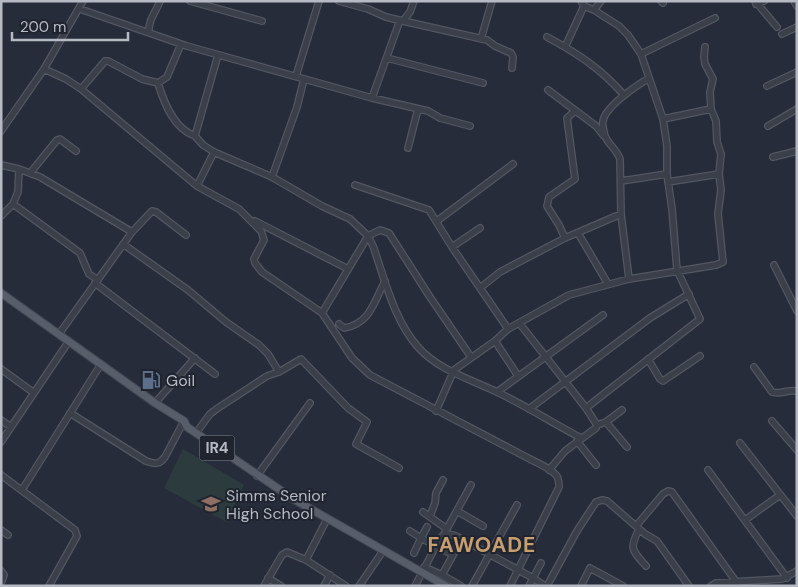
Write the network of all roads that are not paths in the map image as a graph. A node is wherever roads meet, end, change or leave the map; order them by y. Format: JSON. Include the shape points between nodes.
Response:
{"nodes":[{"id":1,"x":83,"y":1,"type":"edge"},
{"id":2,"x":160,"y":1,"type":"edge"},
{"id":3,"x":190,"y":1,"type":"edge"},
{"id":4,"x":319,"y":1,"type":"edge"},
{"id":5,"x":339,"y":1,"type":"edge"},
{"id":6,"x":414,"y":1,"type":"edge"},
{"id":7,"x":492,"y":1,"type":"edge"},
{"id":8,"x":601,"y":1,"type":"edge"},
{"id":9,"x":764,"y":1,"type":"edge"},
{"id":10,"x":794,"y":1,"type":"edge"},
{"id":11,"x":583,"y":3,"type":"edge"},
{"id":12,"x":756,"y":3,"type":"edge"},
{"id":13,"x":797,"y":6,"type":"edge"},
{"id":14,"x":80,"y":8,"type":"junction"},
{"id":15,"x":594,"y":10,"type":"junction"},
{"id":16,"x":716,"y":18,"type":"dead end"},
{"id":17,"x":262,"y":21,"type":"dead end"},
{"id":18,"x":402,"y":21,"type":"junction"},
{"id":19,"x":777,"y":27,"type":"dead end"},
{"id":20,"x":797,"y":27,"type":"edge"},
{"id":21,"x":150,"y":32,"type":"junction"},
{"id":22,"x":782,"y":34,"type":"dead end"},
{"id":23,"x":547,"y":37,"type":"dead end"},
{"id":24,"x":481,"y":39,"type":"junction"},
{"id":25,"x":181,"y":44,"type":"junction"},
{"id":26,"x":565,"y":46,"type":"junction"},
{"id":27,"x":705,"y":47,"type":"dead end"},
{"id":28,"x":641,"y":54,"type":"junction"},
{"id":29,"x":218,"y":55,"type":"junction"},
{"id":30,"x":387,"y":58,"type":"junction"},
{"id":31,"x":512,"y":68,"type":"dead end"},
{"id":32,"x":44,"y":69,"type":"junction"},
{"id":33,"x":797,"y":72,"type":"edge"},
{"id":34,"x":296,"y":76,"type":"junction"},
{"id":35,"x":648,"y":79,"type":"junction"},
{"id":36,"x":304,"y":80,"type":"junction"},
{"id":37,"x":158,"y":83,"type":"junction"},
{"id":38,"x":483,"y":83,"type":"dead end"},
{"id":39,"x":767,"y":86,"type":"dead end"},
{"id":40,"x":80,"y":89,"type":"junction"},
{"id":41,"x":548,"y":90,"type":"dead end"},
{"id":42,"x":623,"y":94,"type":"junction"},
{"id":43,"x":372,"y":98,"type":"junction"},
{"id":44,"x":418,"y":108,"type":"junction"},
{"id":45,"x":711,"y":109,"type":"junction"},
{"id":46,"x":797,"y":109,"type":"edge"},
{"id":47,"x":575,"y":111,"type":"junction"},
{"id":48,"x":663,"y":120,"type":"junction"},
{"id":49,"x":4,"y":121,"type":"edge"},
{"id":50,"x":470,"y":126,"type":"dead end"},
{"id":51,"x":768,"y":126,"type":"dead end"},
{"id":52,"x":1,"y":131,"type":"edge"},
{"id":53,"x":195,"y":136,"type":"junction"},
{"id":54,"x":605,"y":137,"type":"junction"},
{"id":55,"x":408,"y":148,"type":"dead end"},
{"id":56,"x":76,"y":151,"type":"dead end"},
{"id":57,"x":797,"y":151,"type":"edge"},
{"id":58,"x":214,"y":152,"type":"junction"},
{"id":59,"x":773,"y":157,"type":"dead end"},
{"id":60,"x":513,"y":164,"type":"dead end"},
{"id":61,"x":1,"y":165,"type":"edge"},
{"id":62,"x":19,"y":169,"type":"junction"},
{"id":63,"x":31,"y":172,"type":"junction"},
{"id":64,"x":666,"y":174,"type":"junction"},
{"id":65,"x":719,"y":174,"type":"junction"},
{"id":66,"x":272,"y":177,"type":"junction"},
{"id":67,"x":621,"y":181,"type":"junction"},
{"id":68,"x":668,"y":182,"type":"junction"},
{"id":69,"x":355,"y":185,"type":"dead end"},
{"id":70,"x":197,"y":186,"type":"junction"},
{"id":71,"x":13,"y":204,"type":"junction"},
{"id":72,"x":622,"y":214,"type":"junction"},
{"id":73,"x":1,"y":216,"type":"edge"},
{"id":74,"x":250,"y":219,"type":"junction"},
{"id":75,"x":437,"y":221,"type":"junction"},
{"id":76,"x":480,"y":228,"type":"dead end"},
{"id":77,"x":132,"y":232,"type":"junction"},
{"id":78,"x":578,"y":233,"type":"junction"},
{"id":79,"x":186,"y":235,"type":"dead end"},
{"id":80,"x":368,"y":236,"type":"junction"},
{"id":81,"x":565,"y":238,"type":"junction"},
{"id":82,"x":123,"y":244,"type":"junction"},
{"id":83,"x":452,"y":248,"type":"junction"},
{"id":84,"x":774,"y":265,"type":"dead end"},
{"id":85,"x":348,"y":269,"type":"junction"},
{"id":86,"x":677,"y":270,"type":"junction"},
{"id":87,"x":629,"y":279,"type":"junction"},
{"id":88,"x":96,"y":281,"type":"junction"},
{"id":89,"x":385,"y":281,"type":"junction"},
{"id":90,"x":608,"y":284,"type":"junction"},
{"id":91,"x":480,"y":288,"type":"junction"},
{"id":92,"x":1,"y":293,"type":"edge"},
{"id":93,"x":688,"y":294,"type":"junction"},
{"id":94,"x":797,"y":311,"type":"edge"},
{"id":95,"x":322,"y":314,"type":"junction"},
{"id":96,"x":603,"y":315,"type":"dead end"},
{"id":97,"x":339,"y":324,"type":"dead end"},
{"id":98,"x":520,"y":324,"type":"junction"},
{"id":99,"x":508,"y":329,"type":"junction"},
{"id":100,"x":59,"y":334,"type":"junction"},
{"id":101,"x":69,"y":341,"type":"junction"},
{"id":102,"x":495,"y":341,"type":"junction"},
{"id":103,"x":700,"y":356,"type":"dead end"},
{"id":104,"x":471,"y":357,"type":"junction"},
{"id":105,"x":547,"y":357,"type":"junction"},
{"id":106,"x":195,"y":358,"type":"junction"},
{"id":107,"x":648,"y":359,"type":"junction"},
{"id":108,"x":101,"y":364,"type":"junction"},
{"id":109,"x":754,"y":367,"type":"dead end"},
{"id":110,"x":1,"y":369,"type":"edge"},
{"id":111,"x":279,"y":372,"type":"junction"},
{"id":112,"x":452,"y":372,"type":"junction"},
{"id":113,"x":215,"y":374,"type":"dead end"},
{"id":114,"x":518,"y":376,"type":"junction"},
{"id":115,"x":566,"y":383,"type":"junction"},
{"id":116,"x":497,"y":392,"type":"junction"},
{"id":117,"x":797,"y":392,"type":"edge"},
{"id":118,"x":34,"y":393,"type":"junction"},
{"id":119,"x":155,"y":403,"type":"junction"},
{"id":120,"x":310,"y":403,"type":"dead end"},
{"id":121,"x":586,"y":408,"type":"junction"},
{"id":122,"x":529,"y":409,"type":"junction"},
{"id":123,"x":622,"y":410,"type":"dead end"},
{"id":124,"x":436,"y":411,"type":"junction"},
{"id":125,"x":70,"y":413,"type":"junction"},
{"id":126,"x":1,"y":420,"type":"edge"},
{"id":127,"x":184,"y":421,"type":"junction"},
{"id":128,"x":772,"y":421,"type":"dead end"},
{"id":129,"x":606,"y":422,"type":"junction"},
{"id":130,"x":597,"y":425,"type":"junction"},
{"id":131,"x":11,"y":427,"type":"junction"},
{"id":132,"x":196,"y":433,"type":"junction"},
{"id":133,"x":579,"y":440,"type":"junction"},
{"id":134,"x":1,"y":442,"type":"edge"},
{"id":135,"x":740,"y":443,"type":"dead end"},
{"id":136,"x":627,"y":447,"type":"dead end"},
{"id":137,"x":797,"y":450,"type":"edge"},
{"id":138,"x":596,"y":465,"type":"dead end"},
{"id":139,"x":399,"y":468,"type":"dead end"},
{"id":140,"x":550,"y":470,"type":"junction"},
{"id":141,"x":708,"y":470,"type":"dead end"},
{"id":142,"x":1,"y":476,"type":"edge"},
{"id":143,"x":258,"y":476,"type":"junction"},
{"id":144,"x":443,"y":480,"type":"dead end"},
{"id":145,"x":471,"y":485,"type":"dead end"},
{"id":146,"x":22,"y":490,"type":"junction"},
{"id":147,"x":780,"y":495,"type":"junction"},
{"id":148,"x":517,"y":505,"type":"dead end"},
{"id":149,"x":456,"y":511,"type":"junction"},
{"id":150,"x":423,"y":512,"type":"dead end"},
{"id":151,"x":430,"y":516,"type":"junction"},
{"id":152,"x":797,"y":516,"type":"edge"},
{"id":153,"x":327,"y":519,"type":"junction"},
{"id":154,"x":745,"y":520,"type":"junction"},
{"id":155,"x":483,"y":526,"type":"dead end"},
{"id":156,"x":427,"y":527,"type":"dead end"},
{"id":157,"x":637,"y":528,"type":"junction"},
{"id":158,"x":1,"y":530,"type":"edge"},
{"id":159,"x":410,"y":531,"type":"dead end"},
{"id":160,"x":445,"y":532,"type":"junction"},
{"id":161,"x":8,"y":534,"type":"dead end"},
{"id":162,"x":421,"y":538,"type":"junction"},
{"id":163,"x":462,"y":539,"type":"junction"},
{"id":164,"x":437,"y":546,"type":"junction"},
{"id":165,"x":383,"y":551,"type":"junction"},
{"id":166,"x":414,"y":553,"type":"dead end"},
{"id":167,"x":489,"y":554,"type":"junction"},
{"id":168,"x":452,"y":555,"type":"junction"},
{"id":169,"x":306,"y":560,"type":"junction"},
{"id":170,"x":541,"y":563,"type":"dead end"},
{"id":171,"x":646,"y":566,"type":"dead end"},
{"id":172,"x":518,"y":569,"type":"junction"},
{"id":173,"x":423,"y":570,"type":"junction"},
{"id":174,"x":1,"y":571,"type":"edge"},
{"id":175,"x":797,"y":571,"type":"edge"},
{"id":176,"x":330,"y":575,"type":"junction"},
{"id":177,"x":442,"y":575,"type":"junction"},
{"id":178,"x":268,"y":578,"type":"junction"},
{"id":179,"x":533,"y":578,"type":"junction"},
{"id":180,"x":785,"y":579,"type":"junction"},
{"id":181,"x":1,"y":583,"type":"edge"},
{"id":182,"x":738,"y":583,"type":"junction"},
{"id":183,"x":48,"y":586,"type":"edge"},
{"id":184,"x":264,"y":586,"type":"edge"},
{"id":185,"x":281,"y":586,"type":"edge"},
{"id":186,"x":324,"y":586,"type":"edge"},
{"id":187,"x":346,"y":586,"type":"edge"},
{"id":188,"x":359,"y":586,"type":"edge"},
{"id":189,"x":415,"y":586,"type":"edge"},
{"id":190,"x":446,"y":586,"type":"edge"},
{"id":191,"x":461,"y":586,"type":"edge"},
{"id":192,"x":472,"y":586,"type":"edge"},
{"id":193,"x":510,"y":586,"type":"edge"},
{"id":194,"x":529,"y":586,"type":"edge"},
{"id":195,"x":546,"y":586,"type":"edge"},
{"id":196,"x":581,"y":586,"type":"edge"},
{"id":197,"x":623,"y":586,"type":"edge"},
{"id":198,"x":690,"y":586,"type":"edge"},
{"id":199,"x":711,"y":586,"type":"edge"},
{"id":200,"x":789,"y":586,"type":"edge"}],
"edges":[{"from":1,"to":14,"type":"street"},
{"from":2,"to":21,"type":"street","via":[[151,18]]},
{"from":3,"to":17,"type":"street"},
{"from":4,"to":34,"type":"street"},
{"from":5,"to":18,"type":"street"},
{"from":6,"to":18,"type":"street"},
{"from":7,"to":24,"type":"street"},
{"from":8,"to":15,"type":"street"},
{"from":9,"to":12,"type":"street"},
{"from":10,"to":13,"type":"street"},
{"from":11,"to":15,"type":"street"},
{"from":11,"to":26,"type":"street"},
{"from":12,"to":19,"type":"street"},
{"from":14,"to":21,"type":"street"},
{"from":14,"to":32,"type":"street"},
{"from":15,"to":28,"type":"street","via":[[619,26]]},
{"from":16,"to":28,"type":"street"},
{"from":18,"to":24,"type":"street"},
{"from":18,"to":30,"type":"street"},
{"from":20,"to":22,"type":"street"},
{"from":21,"to":25,"type":"street"},
{"from":23,"to":26,"type":"street"},
{"from":24,"to":31,"type":"street","via":[[511,53]]},
{"from":25,"to":29,"type":"street"},
{"from":25,"to":37,"type":"street","via":[[167,77]]},
{"from":26,"to":42,"type":"street","via":[[582,56]]},
{"from":27,"to":45,"type":"street","via":[[704,64],[713,79]]},
{"from":28,"to":35,"type":"street"},
{"from":29,"to":34,"type":"street"},
{"from":29,"to":53,"type":"street"},
{"from":30,"to":38,"type":"street"},
{"from":30,"to":43,"type":"street"},
{"from":32,"to":40,"type":"street"},
{"from":32,"to":49,"type":"street"},
{"from":33,"to":39,"type":"street"},
{"from":34,"to":36,"type":"street"},
{"from":35,"to":42,"type":"street"},
{"from":35,"to":48,"type":"street"},
{"from":36,"to":43,"type":"street"},
{"from":36,"to":66,"type":"street"},
{"from":37,"to":40,"type":"street","via":[[142,79],[108,60]]},
{"from":37,"to":53,"type":"street","via":[[168,109],[187,133]]},
{"from":40,"to":70,"type":"street"},
{"from":41,"to":47,"type":"street"},
{"from":42,"to":54,"type":"street","via":[[605,115]]},
{"from":43,"to":44,"type":"street"},
{"from":44,"to":50,"type":"street"},
{"from":44,"to":55,"type":"street"},
{"from":45,"to":48,"type":"street"},
{"from":45,"to":65,"type":"street","via":[[717,126]]},
{"from":46,"to":51,"type":"street"},
{"from":47,"to":54,"type":"street"},
{"from":47,"to":81,"type":"street","via":[[567,118],[575,179],[549,197],[547,206]]},
{"from":48,"to":64,"type":"street","via":[[667,146]]},
{"from":49,"to":52,"type":"street"},
{"from":53,"to":58,"type":"street"},
{"from":54,"to":67,"type":"street","via":[[620,159]]},
{"from":56,"to":63,"type":"street","via":[[65,141],[57,140]]},
{"from":57,"to":59,"type":"street"},
{"from":58,"to":66,"type":"street"},
{"from":58,"to":70,"type":"street"},
{"from":60,"to":75,"type":"street"},
{"from":61,"to":62,"type":"street"},
{"from":62,"to":63,"type":"street"},
{"from":62,"to":71,"type":"street","via":[[18,192]]},
{"from":63,"to":77,"type":"street"},
{"from":64,"to":67,"type":"street"},
{"from":64,"to":68,"type":"street"},
{"from":65,"to":68,"type":"street"},
{"from":65,"to":86,"type":"street","via":[[722,183],[718,214],[723,262]]},
{"from":66,"to":80,"type":"street","via":[[350,219]]},
{"from":67,"to":72,"type":"street"},
{"from":68,"to":86,"type":"street"},
{"from":69,"to":75,"type":"street","via":[[429,210]]},
{"from":70,"to":74,"type":"street","via":[[239,209]]},
{"from":71,"to":73,"type":"street"},
{"from":71,"to":88,"type":"street","via":[[80,253],[89,274]]},
{"from":72,"to":78,"type":"street"},
{"from":72,"to":87,"type":"street"},
{"from":74,"to":85,"type":"street"},
{"from":74,"to":95,"type":"street","via":[[264,240],[254,259],[257,267]]},
{"from":75,"to":83,"type":"street"},
{"from":76,"to":83,"type":"street"},
{"from":77,"to":79,"type":"street","via":[[152,211]]},
{"from":77,"to":82,"type":"street"},
{"from":78,"to":81,"type":"street"},
{"from":78,"to":90,"type":"street"},
{"from":80,"to":85,"type":"street"},
{"from":80,"to":89,"type":"street"},
{"from":80,"to":104,"type":"street","via":[[380,230],[390,233]]},
{"from":81,"to":91,"type":"street","via":[[500,272]]},
{"from":82,"to":88,"type":"street"},
{"from":82,"to":111,"type":"street","via":[[259,345]]},
{"from":83,"to":91,"type":"street"},
{"from":84,"to":94,"type":"street"},
{"from":85,"to":95,"type":"street"},
{"from":86,"to":87,"type":"street"},
{"from":86,"to":93,"type":"street"},
{"from":87,"to":90,"type":"street"},
{"from":88,"to":100,"type":"street"},
{"from":88,"to":106,"type":"street"},
{"from":89,"to":97,"type":"street","via":[[370,313],[362,321],[344,328]]},
{"from":89,"to":112,"type":"street","via":[[399,318],[417,346]]},
{"from":90,"to":98,"type":"street","via":[[569,295]]},
{"from":91,"to":99,"type":"street"},
{"from":92,"to":100,"type":"main road","number":"IR4"},
{"from":93,"to":107,"type":"street","via":[[699,321]]},
{"from":93,"to":115,"type":"street","via":[[650,318]]},
{"from":95,"to":124,"type":"street","via":[[352,358],[370,375]]},
{"from":96,"to":105,"type":"street"},
{"from":98,"to":99,"type":"street"},
{"from":98,"to":105,"type":"street"},
{"from":99,"to":102,"type":"street"},
{"from":100,"to":101,"type":"main road","number":"IR4"},
{"from":101,"to":108,"type":"main road","number":"IR4"},
{"from":101,"to":118,"type":"street"},
{"from":102,"to":104,"type":"street"},
{"from":102,"to":114,"type":"street"},
{"from":103,"to":107,"type":"street","via":[[663,381]]},
{"from":104,"to":112,"type":"street"},
{"from":105,"to":114,"type":"street"},
{"from":105,"to":115,"type":"street"},
{"from":106,"to":113,"type":"street"},
{"from":106,"to":119,"type":"street"},
{"from":107,"to":121,"type":"street"},
{"from":108,"to":119,"type":"main road","number":"IR4"},
{"from":108,"to":125,"type":"street"},
{"from":109,"to":117,"type":"street","via":[[772,392]]},
{"from":110,"to":118,"type":"street"},
{"from":111,"to":132,"type":"street","via":[[267,376],[218,408]]},
{"from":111,"to":139,"type":"street","via":[[297,360],[305,362],[348,408],[367,422],[356,444]]},
{"from":112,"to":116,"type":"street"},
{"from":112,"to":124,"type":"street"},
{"from":114,"to":116,"type":"street"},
{"from":115,"to":121,"type":"street"},
{"from":115,"to":122,"type":"street"},
{"from":116,"to":122,"type":"street"},
{"from":118,"to":131,"type":"street"},
{"from":119,"to":127,"type":"main road","number":"IR4"},
{"from":120,"to":143,"type":"street"},
{"from":121,"to":130,"type":"street"},
{"from":122,"to":133,"type":"street"},
{"from":123,"to":129,"type":"street"},
{"from":124,"to":140,"type":"street"},
{"from":125,"to":127,"type":"street","via":[[154,464],[165,457]]},
{"from":125,"to":146,"type":"street"},
{"from":126,"to":131,"type":"street"},
{"from":127,"to":132,"type":"main road","number":"IR4"},
{"from":128,"to":137,"type":"street"},
{"from":129,"to":130,"type":"street"},
{"from":129,"to":136,"type":"street"},
{"from":130,"to":133,"type":"street"},
{"from":131,"to":134,"type":"street"},
{"from":132,"to":143,"type":"main road","number":"IR4"},
{"from":133,"to":138,"type":"street"},
{"from":133,"to":140,"type":"street"},
{"from":135,"to":147,"type":"street"},
{"from":140,"to":172,"type":"street","via":[[556,475],[559,487]]},
{"from":141,"to":154,"type":"street"},
{"from":142,"to":146,"type":"street"},
{"from":143,"to":153,"type":"main road","number":"IR4"},
{"from":144,"to":151,"type":"street"},
{"from":145,"to":149,"type":"street"},
{"from":146,"to":183,"type":"street","via":[[77,534]]},
{"from":147,"to":152,"type":"street"},
{"from":147,"to":154,"type":"street"},
{"from":148,"to":167,"type":"street"},
{"from":149,"to":155,"type":"street"},
{"from":149,"to":160,"type":"street"},
{"from":150,"to":151,"type":"street"},
{"from":151,"to":160,"type":"street"},
{"from":153,"to":165,"type":"main road","number":"IR4"},
{"from":153,"to":169,"type":"street"},
{"from":154,"to":180,"type":"street"},
{"from":156,"to":162,"type":"street"},
{"from":157,"to":171,"type":"street","via":[[632,550]]},
{"from":157,"to":182,"type":"street","via":[[662,494],[672,492]]},
{"from":157,"to":195,"type":"street","via":[[607,501],[596,502]]},
{"from":157,"to":198,"type":"street","via":[[657,541]]},
{"from":158,"to":161,"type":"street"},
{"from":159,"to":162,"type":"street"},
{"from":160,"to":163,"type":"street"},
{"from":160,"to":164,"type":"street"},
{"from":162,"to":164,"type":"street"},
{"from":162,"to":166,"type":"street"},
{"from":163,"to":167,"type":"street"},
{"from":163,"to":168,"type":"street"},
{"from":164,"to":168,"type":"street"},
{"from":164,"to":173,"type":"street"},
{"from":165,"to":173,"type":"main road","number":"IR4"},
{"from":165,"to":188,"type":"street"},
{"from":167,"to":172,"type":"street"},
{"from":167,"to":192,"type":"street"},
{"from":168,"to":177,"type":"street"},
{"from":169,"to":176,"type":"street"},
{"from":169,"to":178,"type":"street","via":[[284,553]]},
{"from":170,"to":179,"type":"street"},
{"from":172,"to":179,"type":"street"},
{"from":172,"to":193,"type":"street"},
{"from":173,"to":177,"type":"street"},
{"from":173,"to":189,"type":"street"},
{"from":173,"to":190,"type":"main road","number":"IR4"},
{"from":174,"to":181,"type":"street","via":[[4,575]]},
{"from":175,"to":180,"type":"street"},
{"from":176,"to":186,"type":"street"},
{"from":176,"to":187,"type":"street"},
{"from":177,"to":191,"type":"street"},
{"from":178,"to":184,"type":"street"},
{"from":178,"to":185,"type":"street"},
{"from":179,"to":194,"type":"street"},
{"from":179,"to":195,"type":"street"},
{"from":180,"to":182,"type":"street"},
{"from":180,"to":200,"type":"street"},
{"from":182,"to":199,"type":"street"},
{"from":196,"to":197,"type":"street","via":[[590,568]]}]}
